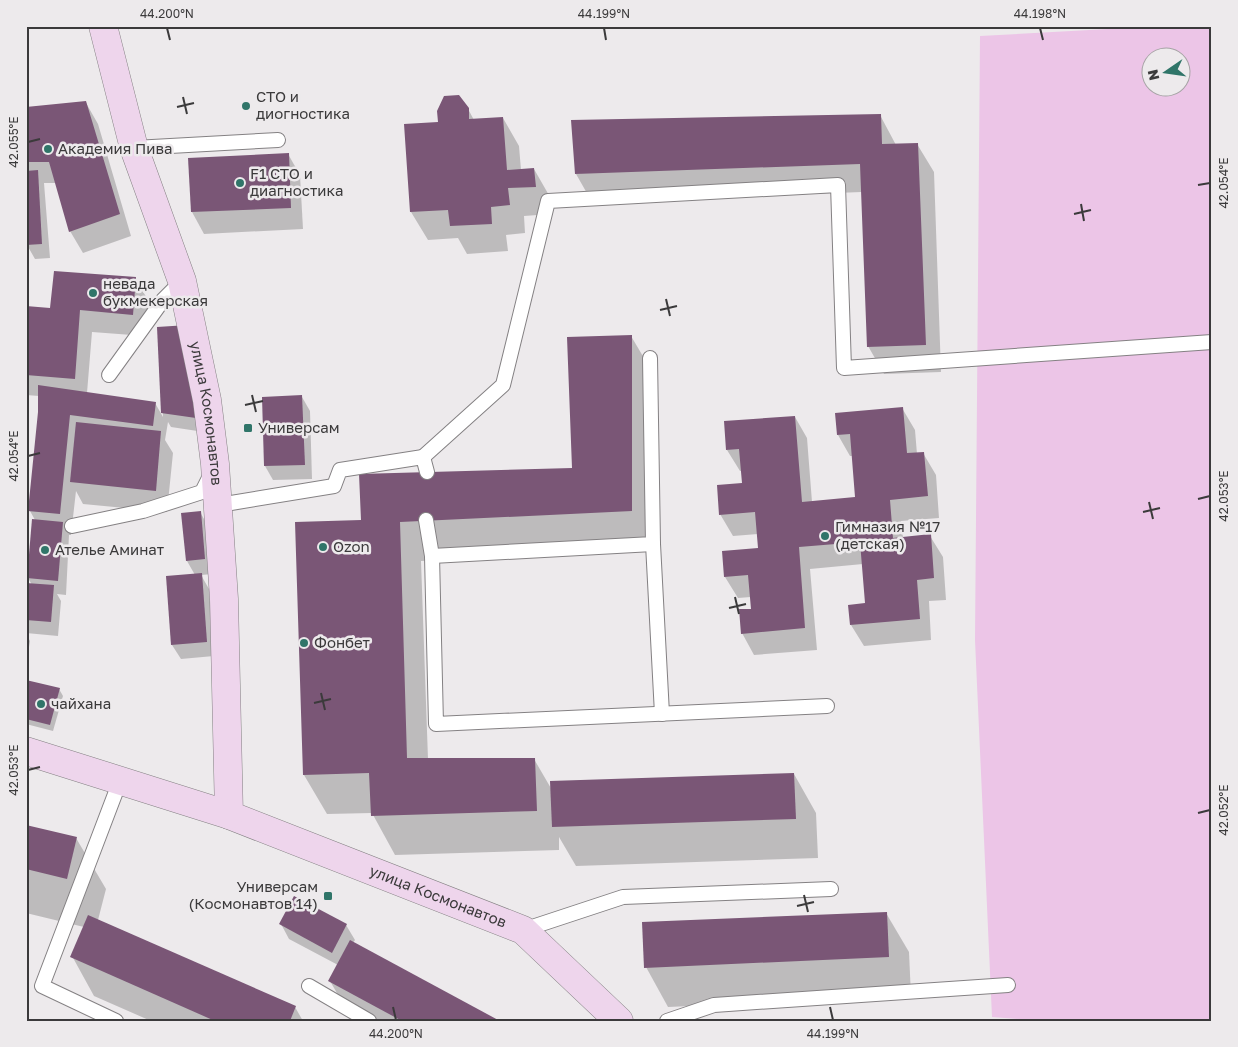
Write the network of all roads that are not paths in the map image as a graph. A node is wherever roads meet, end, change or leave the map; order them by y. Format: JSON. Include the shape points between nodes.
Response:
{"nodes":[{"id":1,"x":103,"y":26,"type":"edge"},
{"id":2,"x":278,"y":140,"type":"dead end"},
{"id":3,"x":134,"y":148,"type":"junction"},
{"id":4,"x":182,"y":281,"type":"junction"},
{"id":5,"x":1212,"y":342,"type":"edge"},
{"id":6,"x":650,"y":358,"type":"dead end"},
{"id":7,"x":110,"y":375,"type":"dead end"},
{"id":8,"x":423,"y":457,"type":"junction"},
{"id":9,"x":215,"y":464,"type":"junction"},
{"id":10,"x":427,"y":472,"type":"dead end"},
{"id":11,"x":218,"y":505,"type":"junction"},
{"id":12,"x":426,"y":520,"type":"dead end"},
{"id":13,"x":72,"y":526,"type":"dead end"},
{"id":14,"x":653,"y":544,"type":"junction"},
{"id":15,"x":432,"y":556,"type":"junction"},
{"id":16,"x":826,"y":706,"type":"dead end"},
{"id":17,"x":662,"y":714,"type":"junction"},
{"id":18,"x":26,"y":750,"type":"edge"},
{"id":19,"x":120,"y":781,"type":"junction"},
{"id":20,"x":228,"y":815,"type":"junction"},
{"id":21,"x":831,"y":890,"type":"dead end"},
{"id":22,"x":523,"y":930,"type":"junction"},
{"id":23,"x":1008,"y":985,"type":"dead end"},
{"id":24,"x":309,"y":986,"type":"dead end"},
{"id":25,"x":116,"y":1021,"type":"edge"},
{"id":26,"x":370,"y":1021,"type":"edge"},
{"id":27,"x":619,"y":1021,"type":"edge"},
{"id":28,"x":667,"y":1021,"type":"edge"}],
"edges":[{"from":1,"to":3,"type":"street","name":"улица Космонавтов"},
{"from":2,"to":3,"type":"lane"},
{"from":3,"to":4,"type":"street","name":"улица Космонавтов"},
{"from":4,"to":7,"type":"lane","via":[[163,300]]},
{"from":4,"to":9,"type":"street","name":"улица Космонавтов","via":[[207,400]]},
{"from":5,"to":8,"type":"lane","via":[[844,368],[838,185],[548,201],[503,385]]},
{"from":6,"to":14,"type":"lane"},
{"from":8,"to":10,"type":"lane"},
{"from":8,"to":11,"type":"lane","via":[[340,470],[334,486]]},
{"from":9,"to":11,"type":"street","name":"улица Космонавтов"},
{"from":9,"to":13,"type":"lane","via":[[202,492],[143,511]]},
{"from":11,"to":20,"type":"street","name":"улица Космонавтов","via":[[224,599]]},
{"from":12,"to":15,"type":"lane"},
{"from":14,"to":15,"type":"lane"},
{"from":14,"to":17,"type":"lane"},
{"from":15,"to":17,"type":"lane","via":[[436,724]]},
{"from":16,"to":17,"type":"lane"},
{"from":18,"to":19,"type":"street","name":"улица Космонавтов"},
{"from":19,"to":20,"type":"street","name":"улица Космонавтов"},
{"from":19,"to":25,"type":"lane","via":[[42,986]]},
{"from":20,"to":22,"type":"street","name":"улица Космонавтов"},
{"from":21,"to":22,"type":"lane","via":[[623,897]]},
{"from":22,"to":27,"type":"street","name":"улица Космонавтов"},
{"from":23,"to":28,"type":"lane","via":[[714,1005]]},
{"from":24,"to":26,"type":"lane"}]}
